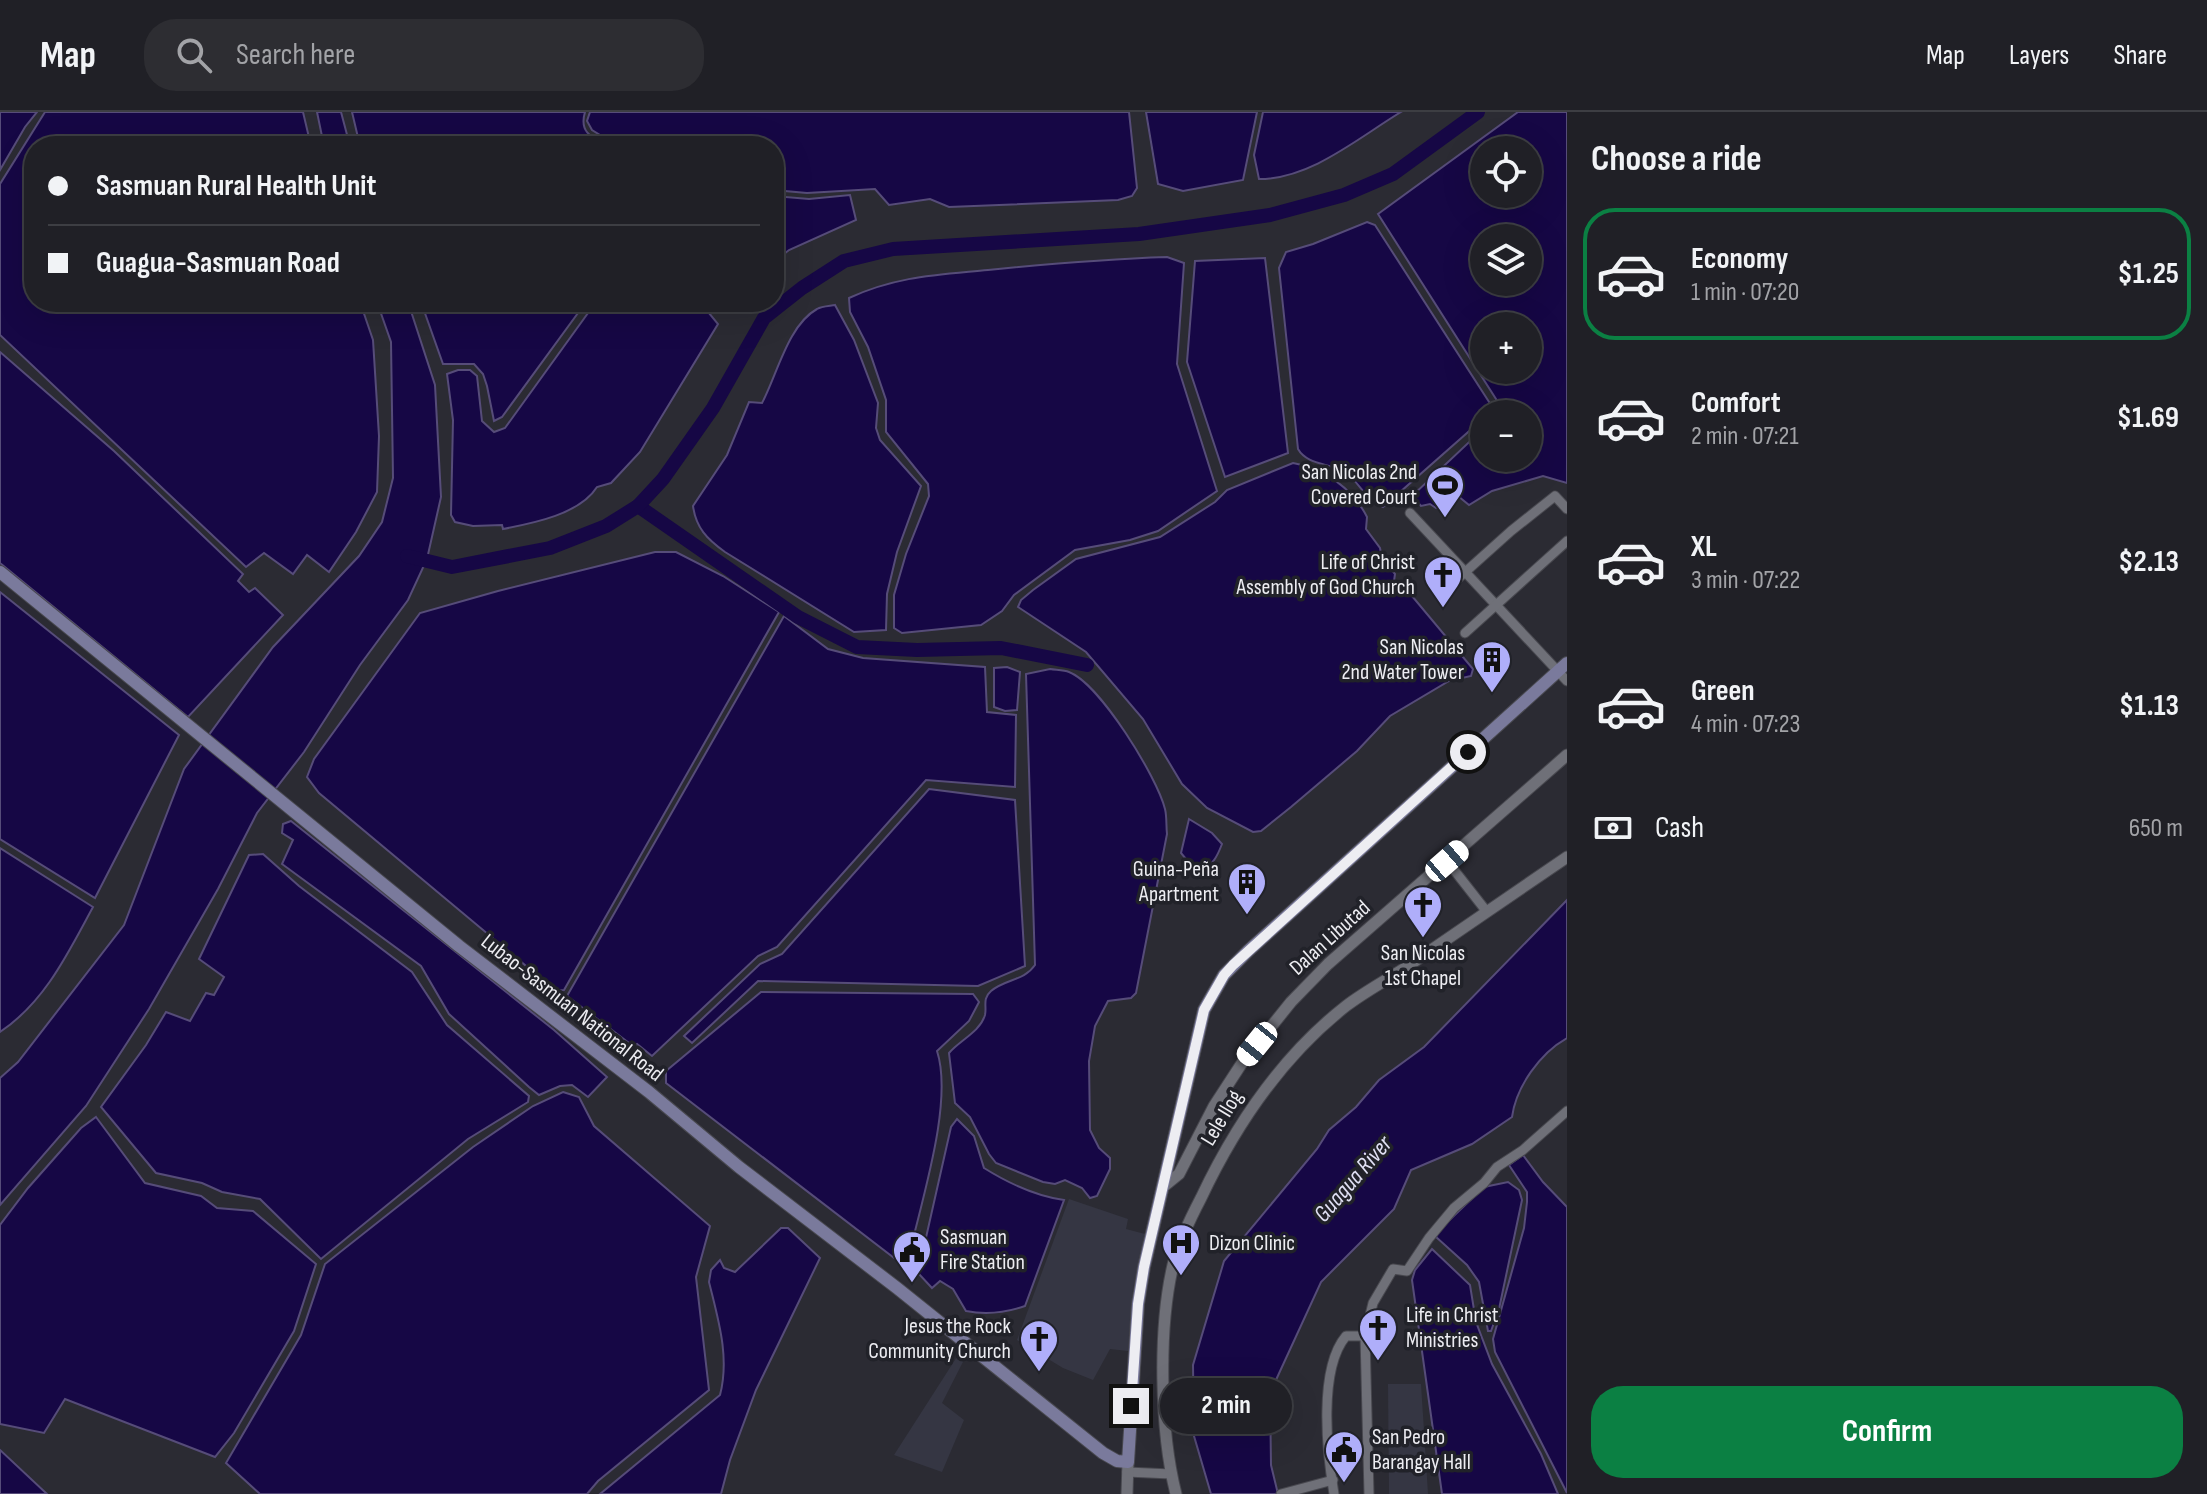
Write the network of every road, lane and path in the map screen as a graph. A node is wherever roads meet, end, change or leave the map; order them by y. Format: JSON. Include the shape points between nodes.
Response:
{"nodes":[{"id":1,"x":1567,"y":509,"type":"edge"},
{"id":2,"x":1410,"y":513,"type":"dead end"},
{"id":3,"x":1567,"y":541,"type":"edge"},
{"id":4,"x":1466,"y":571,"type":"junction"},
{"id":5,"x":0,"y":572,"type":"edge"},
{"id":6,"x":1443,"y":592,"type":"dead end"},
{"id":7,"x":1496,"y":605,"type":"junction"},
{"id":8,"x":1465,"y":633,"type":"dead end"},
{"id":9,"x":1564,"y":672,"type":"edge"},
{"id":10,"x":1567,"y":755,"type":"edge"},
{"id":11,"x":1567,"y":857,"type":"edge"},
{"id":12,"x":1447,"y":861,"type":"junction"},
{"id":13,"x":1487,"y":912,"type":"junction"},
{"id":14,"x":1567,"y":1111,"type":"edge"},
{"id":15,"x":1163,"y":1187,"type":"junction"},
{"id":16,"x":1365,"y":1336,"type":"junction"},
{"id":17,"x":1127,"y":1467,"type":"junction"},
{"id":18,"x":1171,"y":1474,"type":"junction"},
{"id":19,"x":1333,"y":1480,"type":"junction"},
{"id":20,"x":1285,"y":1493,"type":"edge"},
{"id":21,"x":1127,"y":1494,"type":"edge"},
{"id":22,"x":1176,"y":1494,"type":"edge"},
{"id":23,"x":1334,"y":1494,"type":"edge"},
{"id":24,"x":1369,"y":1494,"type":"edge"}],
"edges":[{"from":1,"to":4,"type":"street","via":[[1555,496]]},
{"from":2,"to":4,"type":"street"},
{"from":3,"to":7,"type":"street"},
{"from":4,"to":6,"type":"street"},
{"from":4,"to":7,"type":"street"},
{"from":5,"to":17,"type":"main road","name":"Lubao-Sasmuan National Road","via":[[471,956],[1071,1429]]},
{"from":7,"to":8,"type":"street"},
{"from":7,"to":9,"type":"street"},
{"from":9,"to":15,"type":"main road","via":[[1224,975],[1201,1018]]},
{"from":10,"to":12,"type":"street","name":"Dalan Libutad"},
{"from":11,"to":13,"type":"street","name":"Lele Ilog"},
{"from":12,"to":13,"type":"street"},
{"from":12,"to":15,"type":"street","name":"Dalan Libutad","via":[[1328,964],[1272,1023],[1214,1106],[1179,1174]]},
{"from":13,"to":18,"type":"street","name":"Lele Ilog","via":[[1332,1018],[1263,1089],[1213,1172],[1174,1261],[1166,1296]]},
{"from":14,"to":16,"type":"street","via":[[1454,1208],[1407,1271],[1393,1269],[1373,1303]]},
{"from":15,"to":17,"type":"main road","via":[[1138,1304]]},
{"from":16,"to":19,"type":"street","via":[[1346,1336],[1333,1360],[1328,1400]]},
{"from":16,"to":24,"type":"street"},
{"from":17,"to":18,"type":"street"},
{"from":17,"to":21,"type":"street"},
{"from":18,"to":22,"type":"street","name":"Lele Ilog"},
{"from":19,"to":20,"type":"street"},
{"from":19,"to":23,"type":"street"}]}
